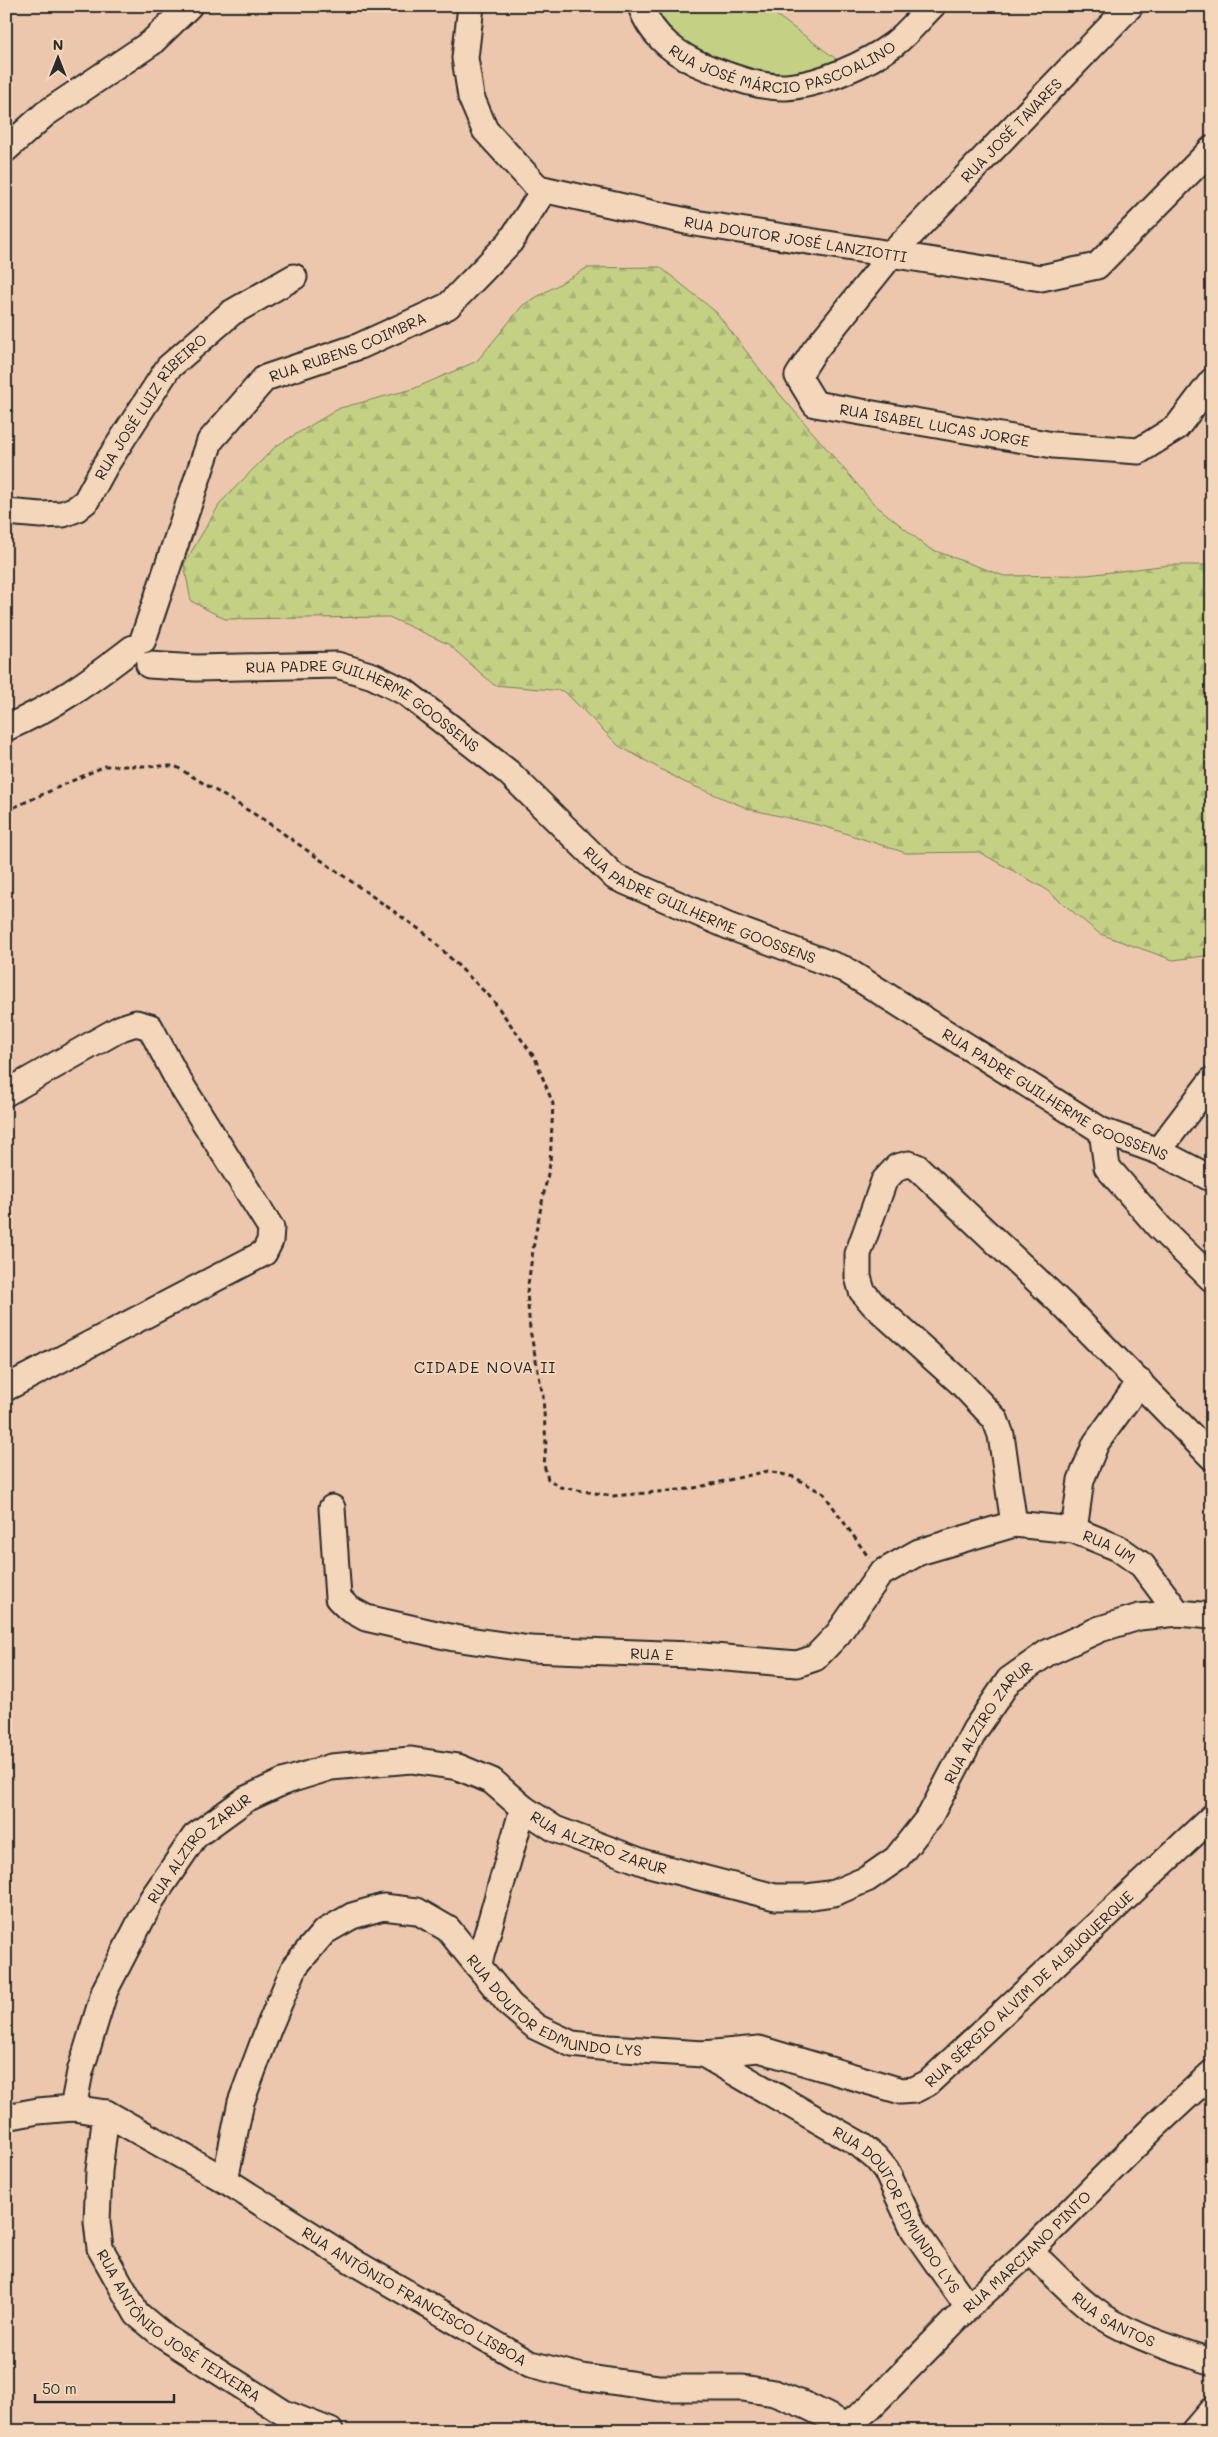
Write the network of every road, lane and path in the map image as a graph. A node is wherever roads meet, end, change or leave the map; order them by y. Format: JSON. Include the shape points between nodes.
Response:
{"nodes":[{"id":1,"x":190,"y":6,"type":"edge"},
{"id":2,"x":470,"y":6,"type":"edge"},
{"id":3,"x":641,"y":6,"type":"edge"},
{"id":4,"x":932,"y":6,"type":"edge"},
{"id":5,"x":1130,"y":6,"type":"edge"},
{"id":6,"x":6,"y":148,"type":"edge"},
{"id":7,"x":1212,"y":149,"type":"edge"},
{"id":8,"x":544,"y":190,"type":"junction"},
{"id":9,"x":892,"y":254,"type":"junction"},
{"id":10,"x":294,"y":277,"type":"dead end"},
{"id":11,"x":1212,"y":382,"type":"edge"},
{"id":12,"x":6,"y":512,"type":"edge"},
{"id":13,"x":148,"y":653,"type":"junction"},
{"id":14,"x":6,"y":728,"type":"edge"},
{"id":15,"x":6,"y":811,"type":"edge"},
{"id":16,"x":1212,"y":1080,"type":"edge"},
{"id":17,"x":6,"y":1093,"type":"edge"},
{"id":18,"x":1102,"y":1131,"type":"junction"},
{"id":19,"x":1158,"y":1152,"type":"junction"},
{"id":20,"x":1212,"y":1179,"type":"edge"},
{"id":21,"x":1212,"y":1279,"type":"edge"},
{"id":22,"x":1140,"y":1382,"type":"junction"},
{"id":23,"x":6,"y":1388,"type":"edge"},
{"id":24,"x":1212,"y":1456,"type":"edge"},
{"id":25,"x":332,"y":1508,"type":"dead end"},
{"id":26,"x":1014,"y":1524,"type":"junction"},
{"id":27,"x":1074,"y":1530,"type":"junction"},
{"id":28,"x":880,"y":1574,"type":"junction"},
{"id":29,"x":1178,"y":1613,"type":"junction"},
{"id":30,"x":1212,"y":1616,"type":"edge"},
{"id":31,"x":523,"y":1808,"type":"junction"},
{"id":32,"x":1212,"y":1817,"type":"edge"},
{"id":33,"x":478,"y":1966,"type":"junction"},
{"id":34,"x":703,"y":2054,"type":"junction"},
{"id":35,"x":1212,"y":2073,"type":"edge"},
{"id":36,"x":73,"y":2108,"type":"junction"},
{"id":37,"x":106,"y":2113,"type":"junction"},
{"id":38,"x":6,"y":2117,"type":"edge"},
{"id":39,"x":225,"y":2180,"type":"junction"},
{"id":40,"x":1030,"y":2251,"type":"junction"},
{"id":41,"x":968,"y":2307,"type":"junction"},
{"id":42,"x":1212,"y":2362,"type":"edge"},
{"id":43,"x":1212,"y":2410,"type":"edge"},
{"id":44,"x":848,"y":2428,"type":"edge"},
{"id":45,"x":330,"y":2431,"type":"edge"},
{"id":46,"x":1194,"y":2431,"type":"edge"}],
"edges":[{"from":1,"to":6,"type":"street","via":[[151,43],[45,114]]},
{"from":2,"to":8,"type":"street","name":"RUA DOUTOR JOSÉ LANZIOTTI","via":[[465,58],[472,98],[485,130],[538,188]]},
{"from":3,"to":4,"type":"street","name":"RUA JOSÉ MÁRCIO PASCOALINO","via":[[644,17],[664,43],[695,63],[743,81],[785,87],[834,77],[894,44]]},
{"from":5,"to":9,"type":"street","name":"RUA JOSÉ TAVARES"},
{"from":7,"to":9,"type":"street","name":"RUA DOUTOR JOSÉ LANZIOTTI","via":[[1097,266],[1042,278]]},
{"from":8,"to":9,"type":"street","name":"RUA DOUTOR JOSÉ LANZIOTTI","via":[[695,223]]},
{"from":8,"to":13,"type":"street","name":"RUA RUBENS COIMBRA","via":[[510,242],[448,306],[360,346],[265,378],[210,441],[154,609]]},
{"from":9,"to":11,"type":"street","name":"RUA ISABEL LUCAS JORGE","via":[[814,351],[798,376],[815,404],[1053,445],[1139,452],[1177,428]]},
{"from":10,"to":12,"type":"street","name":"RUA JOSÉ LUIZ RIBEIRO","via":[[231,313],[168,368],[86,501],[63,514],[41,516]]},
{"from":13,"to":14,"type":"street","via":[[86,683],[37,715]]},
{"from":13,"to":18,"type":"street","name":"RUA PADRE GUILHERME GOOSSENS","via":[[196,668],[337,665],[373,676],[405,692],[508,772],[615,878],[728,926],[844,969]]},
{"from":15,"to":28,"type":"path","via":[[105,766],[175,766],[264,820],[426,934],[492,999],[535,1058],[553,1104],[550,1164],[527,1292],[530,1330],[543,1396],[544,1466],[548,1479],[560,1487],[613,1496],[690,1489],[768,1471],[794,1476],[824,1494]]},
{"from":16,"to":19,"type":"street"},
{"from":17,"to":23,"type":"street","via":[[121,1028],[136,1023],[150,1027],[182,1088],[271,1228],[270,1241],[264,1253]]},
{"from":18,"to":19,"type":"street","name":"RUA PADRE GUILHERME GOOSSENS"},
{"from":18,"to":21,"type":"street","via":[[1107,1168],[1159,1227]]},
{"from":19,"to":20,"type":"street","name":"RUA PADRE GUILHERME GOOSSENS"},
{"from":22,"to":24,"type":"street"},
{"from":22,"to":26,"type":"street","via":[[917,1168],[909,1164],[897,1168],[884,1181],[858,1254],[862,1291],[995,1419],[1001,1435]]},
{"from":22,"to":27,"type":"street","via":[[1096,1443],[1082,1480]]},
{"from":25,"to":28,"type":"street","name":"RUA E","via":[[338,1598],[348,1608],[366,1618],[454,1638],[530,1649],[691,1655],[797,1664],[815,1658],[838,1634]]},
{"from":26,"to":27,"type":"street","name":"RUA UM"},
{"from":26,"to":28,"type":"street","name":"RUA E","via":[[919,1552]]},
{"from":27,"to":29,"type":"street","name":"RUA UM","via":[[1118,1548],[1142,1565]]},
{"from":29,"to":30,"type":"street","name":"RUA ALZIRO ZARUR"},
{"from":29,"to":31,"type":"street","name":"RUA ALZIRO ZARUR","via":[[1139,1617],[1100,1629],[1047,1653],[1009,1680],[975,1730],[930,1816],[896,1858],[867,1878],[834,1893],[775,1897],[645,1862],[555,1829]]},
{"from":31,"to":33,"type":"street"},
{"from":31,"to":36,"type":"street","name":"RUA ALZIRO ZARUR","via":[[492,1781],[458,1767],[411,1760],[331,1767],[283,1782],[246,1799],[196,1836],[152,1898],[105,1990],[80,2072]]},
{"from":32,"to":34,"type":"street","name":"RUA SÉRGIO ALVIM DE ALBUQUERQUE","via":[[928,2083],[914,2090],[901,2091],[874,2084],[759,2049]]},
{"from":33,"to":34,"type":"street","name":"RUA DOUTOR EDMUNDO LYS","via":[[510,2005],[536,2027],[572,2044]]},
{"from":33,"to":39,"type":"street","name":"RUA DOUTOR EDMUNDO LYS","via":[[448,1929],[416,1911],[383,1908],[352,1916],[324,1932],[295,1966],[268,2027],[242,2102]]},
{"from":34,"to":41,"type":"street","name":"RUA DOUTOR EDMUNDO LYS","via":[[859,2144],[876,2158],[886,2170],[914,2230]]},
{"from":35,"to":40,"type":"street","name":"RUA MARCIANO PINTO"},
{"from":36,"to":37,"type":"street","name":"RUA ANTÔNIO FRANCISCO LISBOA"},
{"from":36,"to":38,"type":"street","name":"RUA ANTÔNIO FRANCISCO LISBOA"},
{"from":37,"to":39,"type":"street","name":"RUA ANTÔNIO FRANCISCO LISBOA"},
{"from":37,"to":45,"type":"street","name":"RUA ANTÔNIO JOSÉ TEIXEIRA","via":[[99,2171],[97,2222],[100,2248],[137,2314],[166,2338],[284,2413]]},
{"from":39,"to":44,"type":"street","name":"RUA ANTÔNIO FRANCISCO LISBOA","via":[[357,2264],[530,2364],[582,2377],[659,2388],[743,2388],[774,2393],[808,2406]]},
{"from":40,"to":41,"type":"street","name":"RUA MARCIANO PINTO"},
{"from":40,"to":42,"type":"street","name":"RUA SANTOS","via":[[1093,2310],[1143,2337]]},
{"from":41,"to":44,"type":"street","name":"RUA MARCIANO PINTO"},
{"from":43,"to":46,"type":"street"}]}
